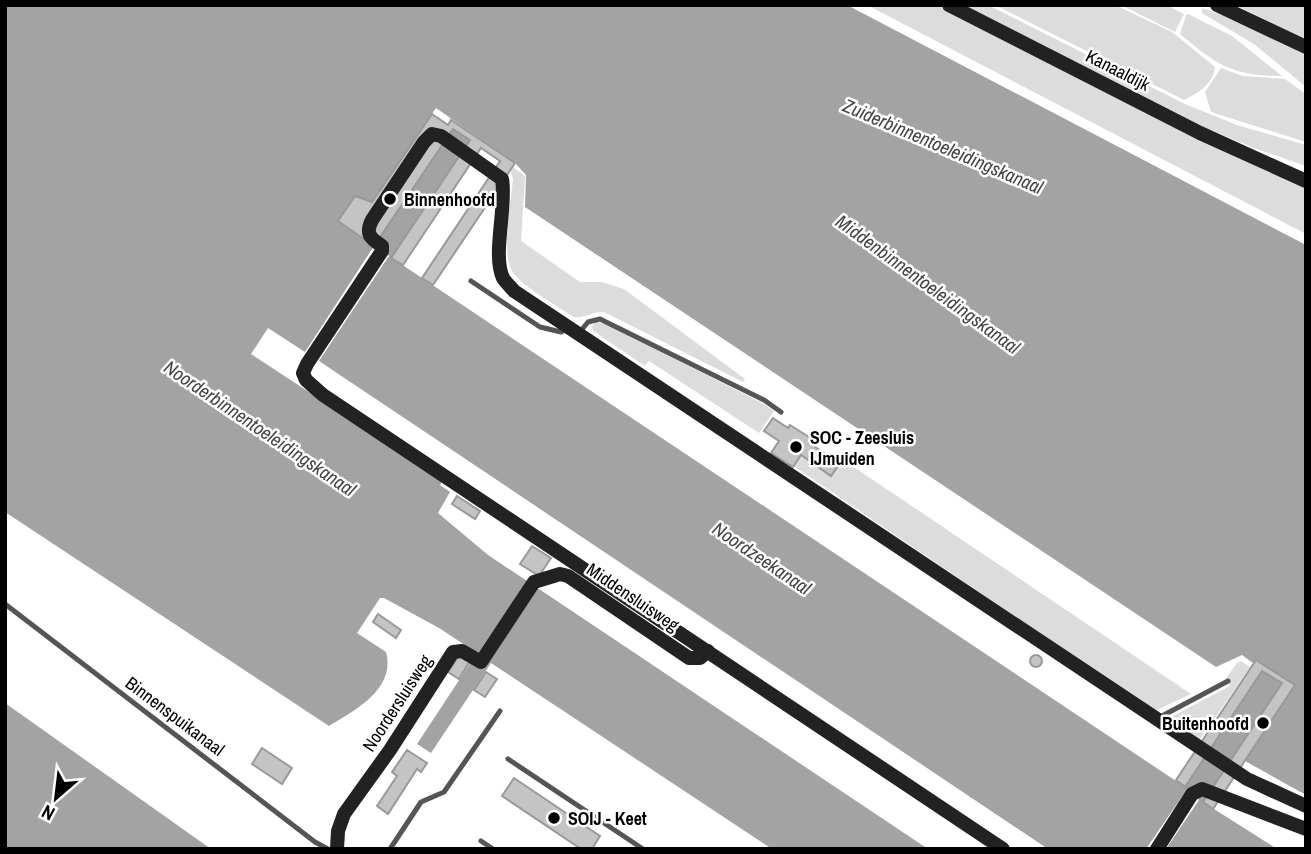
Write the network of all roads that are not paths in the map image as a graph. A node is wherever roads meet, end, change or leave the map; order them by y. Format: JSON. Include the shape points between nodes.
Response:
{"nodes":[{"id":1,"x":949,"y":5,"type":"edge"},
{"id":2,"x":1217,"y":5,"type":"edge"},
{"id":3,"x":1306,"y":47,"type":"edge"},
{"id":4,"x":1271,"y":164,"type":"junction"},
{"id":5,"x":1306,"y":171,"type":"edge"},
{"id":6,"x":1306,"y":181,"type":"edge"},
{"id":7,"x":471,"y":281,"type":"dead end"},
{"id":8,"x":574,"y":330,"type":"junction"},
{"id":9,"x":781,"y":412,"type":"dead end"},
{"id":10,"x":534,"y":582,"type":"joint"},
{"id":11,"x":5,"y":604,"type":"edge"},
{"id":12,"x":708,"y":651,"type":"junction"},
{"id":13,"x":1228,"y":681,"type":"dead end"},
{"id":14,"x":500,"y":711,"type":"dead end"},
{"id":15,"x":1157,"y":719,"type":"junction"},
{"id":16,"x":508,"y":759,"type":"dead end"},
{"id":17,"x":1306,"y":806,"type":"edge"},
{"id":18,"x":1306,"y":829,"type":"edge"},
{"id":19,"x":481,"y":841,"type":"dead end"},
{"id":20,"x":328,"y":849,"type":"edge"},
{"id":21,"x":337,"y":849,"type":"edge"},
{"id":22,"x":390,"y":849,"type":"edge"},
{"id":23,"x":494,"y":849,"type":"edge"},
{"id":24,"x":643,"y":849,"type":"edge"},
{"id":25,"x":1003,"y":849,"type":"edge"},
{"id":26,"x":1157,"y":849,"type":"edge"}],
"edges":[{"from":1,"to":4,"type":"street","name":"Kanaaldijk","via":[[1199,133]]},
{"from":2,"to":3,"type":"street"},
{"from":4,"to":5,"type":"street","name":"Kanaaldijk"},
{"from":4,"to":6,"type":"street","name":"Kanaaldijk"},
{"from":7,"to":8,"type":"lane","via":[[540,327]]},
{"from":8,"to":9,"type":"lane","via":[[600,319]]},
{"from":8,"to":12,"type":"street","via":[[503,279],[502,178],[432,134],[372,220],[369,238],[382,246],[382,251],[303,373],[323,395]]},
{"from":8,"to":15,"type":"street"},
{"from":10,"to":12,"type":"street","name":"Middensluisweg","via":[[568,576],[690,658],[700,658]]},
{"from":10,"to":21,"type":"street","name":"Noordersluisweg","via":[[481,662],[461,651],[453,652],[344,814]]},
{"from":11,"to":20,"type":"lane","name":"Binnenspuikanaal"},
{"from":12,"to":25,"type":"street"},
{"from":13,"to":15,"type":"lane"},
{"from":14,"to":22,"type":"lane","via":[[444,792],[421,802]]},
{"from":15,"to":17,"type":"street","via":[[1247,779]]},
{"from":16,"to":24,"type":"lane"},
{"from":18,"to":26,"type":"street","via":[[1202,789],[1195,791]]},
{"from":19,"to":23,"type":"lane"}]}
